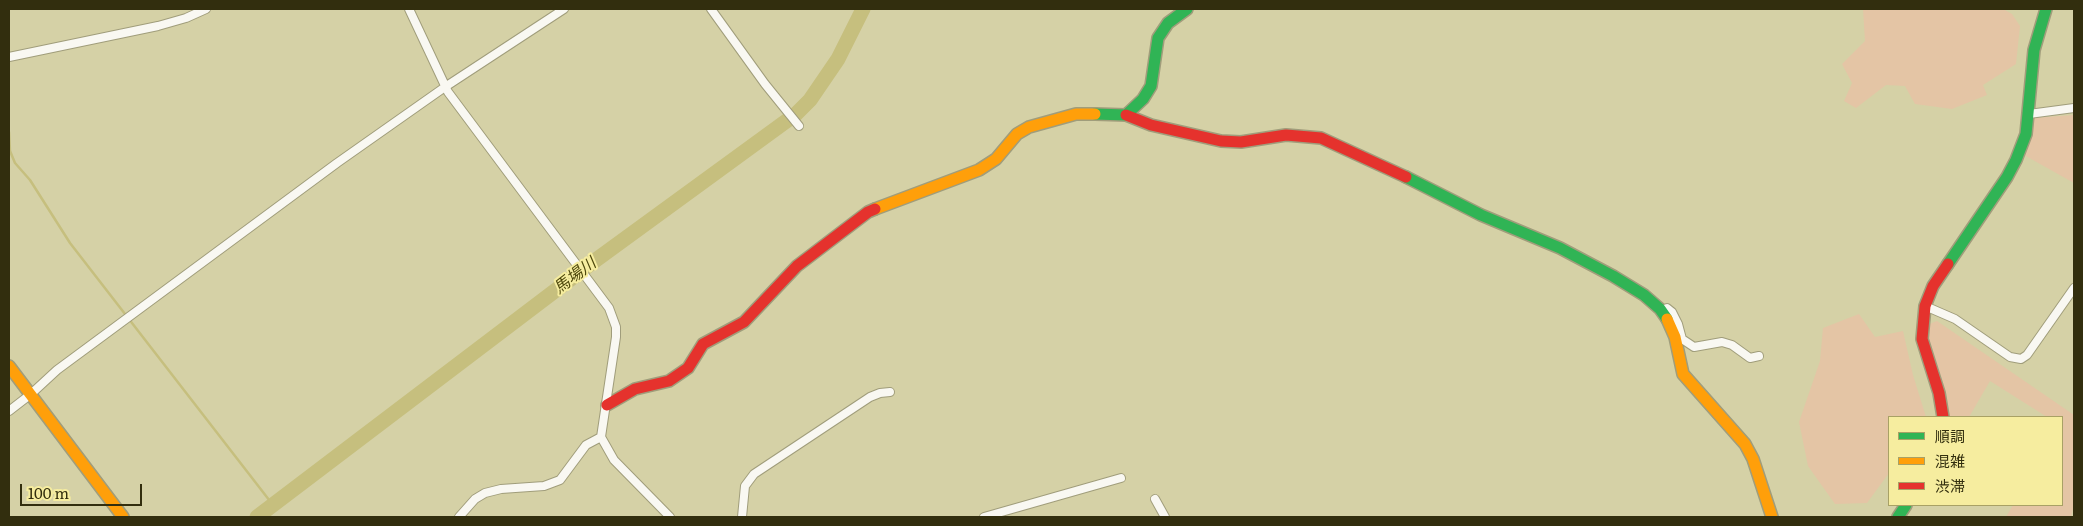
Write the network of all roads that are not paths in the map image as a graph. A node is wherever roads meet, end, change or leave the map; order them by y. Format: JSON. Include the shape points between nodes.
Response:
{"nodes":[{"id":1,"x":184,"y":9,"type":"edge"},
{"id":2,"x":206,"y":9,"type":"edge"},
{"id":3,"x":409,"y":9,"type":"edge"},
{"id":4,"x":564,"y":9,"type":"edge"},
{"id":5,"x":712,"y":9,"type":"edge"},
{"id":6,"x":1187,"y":9,"type":"edge"},
{"id":7,"x":2046,"y":9,"type":"edge"},
{"id":8,"x":186,"y":18,"type":"junction"},
{"id":9,"x":9,"y":58,"type":"edge"},
{"id":10,"x":445,"y":87,"type":"junction"},
{"id":11,"x":2074,"y":108,"type":"edge"},
{"id":12,"x":2028,"y":114,"type":"junction"},
{"id":13,"x":1126,"y":115,"type":"junction"},
{"id":14,"x":800,"y":126,"type":"dead end"},
{"id":15,"x":2074,"y":288,"type":"edge"},
{"id":16,"x":1925,"y":306,"type":"junction"},
{"id":17,"x":1662,"y":311,"type":"junction"},
{"id":18,"x":1759,"y":356,"type":"dead end"},
{"id":19,"x":9,"y":366,"type":"edge"},
{"id":20,"x":890,"y":392,"type":"dead end"},
{"id":21,"x":31,"y":394,"type":"junction"},
{"id":22,"x":607,"y":405,"type":"junction"},
{"id":23,"x":9,"y":411,"type":"edge"},
{"id":24,"x":1943,"y":416,"type":"edge"},
{"id":25,"x":601,"y":437,"type":"junction"},
{"id":26,"x":1121,"y":478,"type":"dead end"},
{"id":27,"x":1155,"y":499,"type":"dead end"},
{"id":28,"x":1905,"y":506,"type":"edge"},
{"id":29,"x":123,"y":517,"type":"edge"},
{"id":30,"x":459,"y":517,"type":"edge"},
{"id":31,"x":670,"y":517,"type":"edge"},
{"id":32,"x":742,"y":517,"type":"edge"},
{"id":33,"x":984,"y":517,"type":"edge"},
{"id":34,"x":1165,"y":517,"type":"edge"},
{"id":35,"x":1772,"y":517,"type":"edge"},
{"id":36,"x":1898,"y":517,"type":"edge"}],
"edges":[{"from":1,"to":8,"type":"street"},
{"from":2,"to":8,"type":"street"},
{"from":3,"to":10,"type":"street"},
{"from":4,"to":10,"type":"street"},
{"from":5,"to":14,"type":"street"},
{"from":6,"to":13,"type":"street","via":[[1168,22],[1158,38],[1151,86]]},
{"from":7,"to":12,"type":"street","via":[[2034,50]]},
{"from":8,"to":9,"type":"street"},
{"from":10,"to":21,"type":"street","via":[[126,318]]},
{"from":10,"to":22,"type":"street","via":[[609,308],[616,327]]},
{"from":11,"to":12,"type":"street"},
{"from":12,"to":16,"type":"street","via":[[2026,134],[2007,177],[1945,266]]},
{"from":13,"to":17,"type":"street","via":[[1151,125],[1221,141],[1241,142],[1300,134],[1329,141],[1394,170],[1480,215],[1576,256],[1644,295]]},
{"from":13,"to":22,"type":"street","via":[[1076,114],[1049,120],[1018,134],[996,159],[980,170],[868,212],[797,266],[744,322],[703,344],[688,368],[669,381],[634,389]]},
{"from":15,"to":16,"type":"street","via":[[2027,355],[2021,358],[2010,357],[1955,319]]},
{"from":16,"to":24,"type":"street","via":[[1922,339]]},
{"from":17,"to":18,"type":"street","via":[[1667,308],[1672,312],[1682,339],[1694,347],[1722,342],[1750,358]]},
{"from":17,"to":35,"type":"street","via":[[1675,337],[1683,374],[1745,444]]},
{"from":19,"to":21,"type":"street"},
{"from":20,"to":32,"type":"street","via":[[870,397],[754,474],[745,486]]},
{"from":21,"to":23,"type":"street"},
{"from":21,"to":29,"type":"street"},
{"from":22,"to":25,"type":"street"},
{"from":25,"to":30,"type":"street","via":[[586,445],[560,480],[544,486],[485,493]]},
{"from":25,"to":31,"type":"street","via":[[614,460]]},
{"from":26,"to":33,"type":"street"},
{"from":27,"to":34,"type":"street"},
{"from":28,"to":36,"type":"street"}]}
